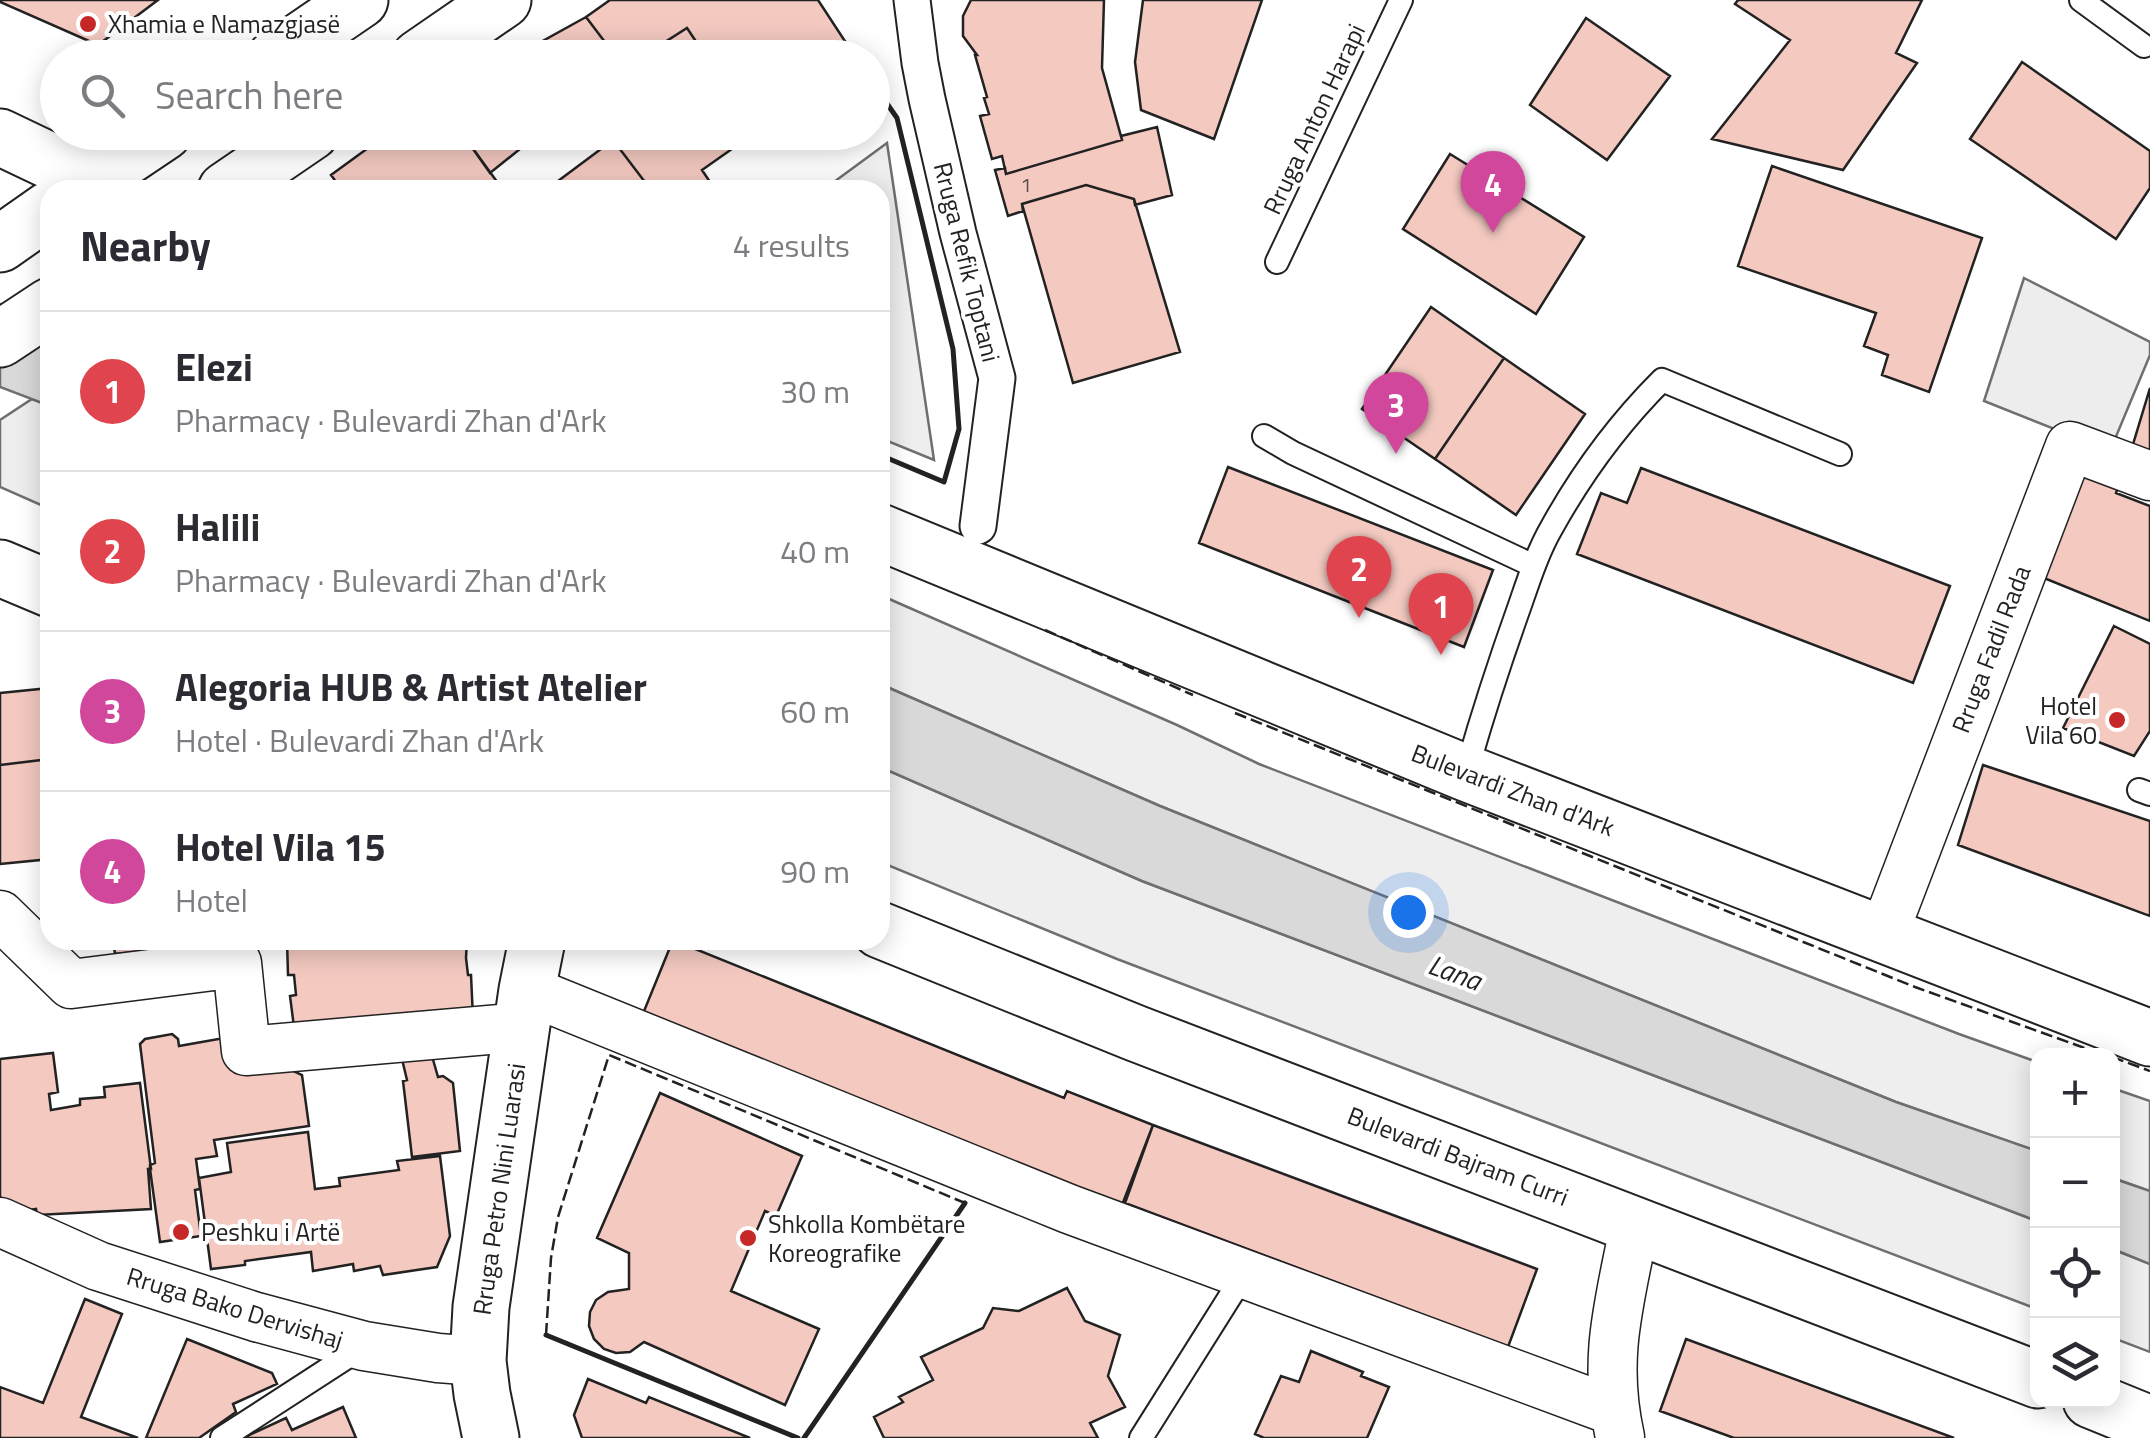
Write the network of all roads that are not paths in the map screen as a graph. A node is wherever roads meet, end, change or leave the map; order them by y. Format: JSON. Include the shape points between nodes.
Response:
{"nodes":[{"id":1,"x":360,"y":0,"type":"edge"},
{"id":2,"x":503,"y":0,"type":"edge"},
{"id":3,"x":912,"y":0,"type":"edge"},
{"id":4,"x":1401,"y":0,"type":"edge"},
{"id":5,"x":2082,"y":0,"type":"edge"},
{"id":6,"x":302,"y":40,"type":"edge"},
{"id":7,"x":445,"y":40,"type":"edge"},
{"id":8,"x":2144,"y":46,"type":"dead end"},
{"id":9,"x":0,"y":137,"type":"edge"},
{"id":10,"x":139,"y":150,"type":"edge"},
{"id":11,"x":284,"y":150,"type":"edge"},
{"id":12,"x":97,"y":180,"type":"edge"},
{"id":13,"x":240,"y":180,"type":"edge"},
{"id":14,"x":40,"y":186,"type":"edge"},
{"id":15,"x":1276,"y":262,"type":"dead end"},
{"id":16,"x":40,"y":312,"type":"edge"},
{"id":17,"x":0,"y":338,"type":"edge"},
{"id":18,"x":1264,"y":436,"type":"dead end"},
{"id":19,"x":1840,"y":454,"type":"dead end"},
{"id":20,"x":2150,"y":476,"type":"edge"},
{"id":21,"x":978,"y":526,"type":"dead end"},
{"id":22,"x":890,"y":536,"type":"edge"},
{"id":23,"x":1534,"y":566,"type":"junction"},
{"id":24,"x":0,"y":568,"type":"edge"},
{"id":25,"x":40,"y":585,"type":"edge"},
{"id":26,"x":1466,"y":773,"type":"junction"},
{"id":27,"x":0,"y":915,"type":"edge"},
{"id":28,"x":1884,"y":933,"type":"junction"},
{"id":29,"x":890,"y":934,"type":"edge"},
{"id":30,"x":528,"y":986,"type":"edge"},
{"id":31,"x":2150,"y":1038,"type":"edge"},
{"id":32,"x":0,"y":1222,"type":"edge"},
{"id":33,"x":1635,"y":1223,"type":"junction"},
{"id":34,"x":1243,"y":1276,"type":"junction"},
{"id":35,"x":364,"y":1346,"type":"junction"},
{"id":36,"x":478,"y":1361,"type":"junction"},
{"id":37,"x":2030,"y":1377,"type":"edge"},
{"id":38,"x":2111,"y":1408,"type":"edge"},
{"id":39,"x":2150,"y":1424,"type":"edge"},
{"id":40,"x":1617,"y":1425,"type":"edge"},
{"id":41,"x":222,"y":1438,"type":"edge"},
{"id":42,"x":491,"y":1438,"type":"edge"},
{"id":43,"x":1141,"y":1438,"type":"edge"}],
"edges":[{"from":1,"to":6,"type":"main road"},
{"from":2,"to":7,"type":"main road"},
{"from":3,"to":21,"type":"street","name":"Rruga Refik Toptani","via":[[927,98],[996,378]]},
{"from":4,"to":15,"type":"lane","name":"Rruga Anton Harapi"},
{"from":5,"to":8,"type":"lane"},
{"from":9,"to":14,"type":"main road"},
{"from":10,"to":12,"type":"main road"},
{"from":11,"to":13,"type":"main road"},
{"from":16,"to":17,"type":"main road"},
{"from":18,"to":23,"type":"lane"},
{"from":19,"to":23,"type":"lane","via":[[1662,380],[1594,460]]},
{"from":20,"to":28,"type":"street","name":"Rruga Fadil Rada","via":[[2070,446]]},
{"from":22,"to":26,"type":"main road","name":"Bulevardi Zhan d'Ark"},
{"from":23,"to":26,"type":"lane"},
{"from":24,"to":25,"type":"main road"},
{"from":26,"to":28,"type":"main road","name":"Bulevardi Zhan d'Ark"},
{"from":27,"to":30,"type":"street","via":[[71,984],[237,963],[246,1051]]},
{"from":28,"to":31,"type":"main road","name":"Bulevardi Zhan d'Ark"},
{"from":29,"to":33,"type":"main road","name":"Bulevardi Bajram Curri"},
{"from":30,"to":34,"type":"street"},
{"from":30,"to":36,"type":"main road","name":"Rruga Petro Nini Luarasi"},
{"from":32,"to":35,"type":"street","name":"Rruga Bako Dervishaj","via":[[98,1266]]},
{"from":33,"to":37,"type":"main road","name":"Bulevardi Bajram Curri"},
{"from":33,"to":40,"type":"street","via":[[1614,1324]]},
{"from":34,"to":40,"type":"street"},
{"from":34,"to":43,"type":"lane"},
{"from":35,"to":36,"type":"street","name":"Rruga Bako Dervishaj"},
{"from":35,"to":41,"type":"lane"},
{"from":36,"to":42,"type":"main road","name":"Rruga Petro Nini Luarasi"},
{"from":38,"to":39,"type":"main road"}]}
